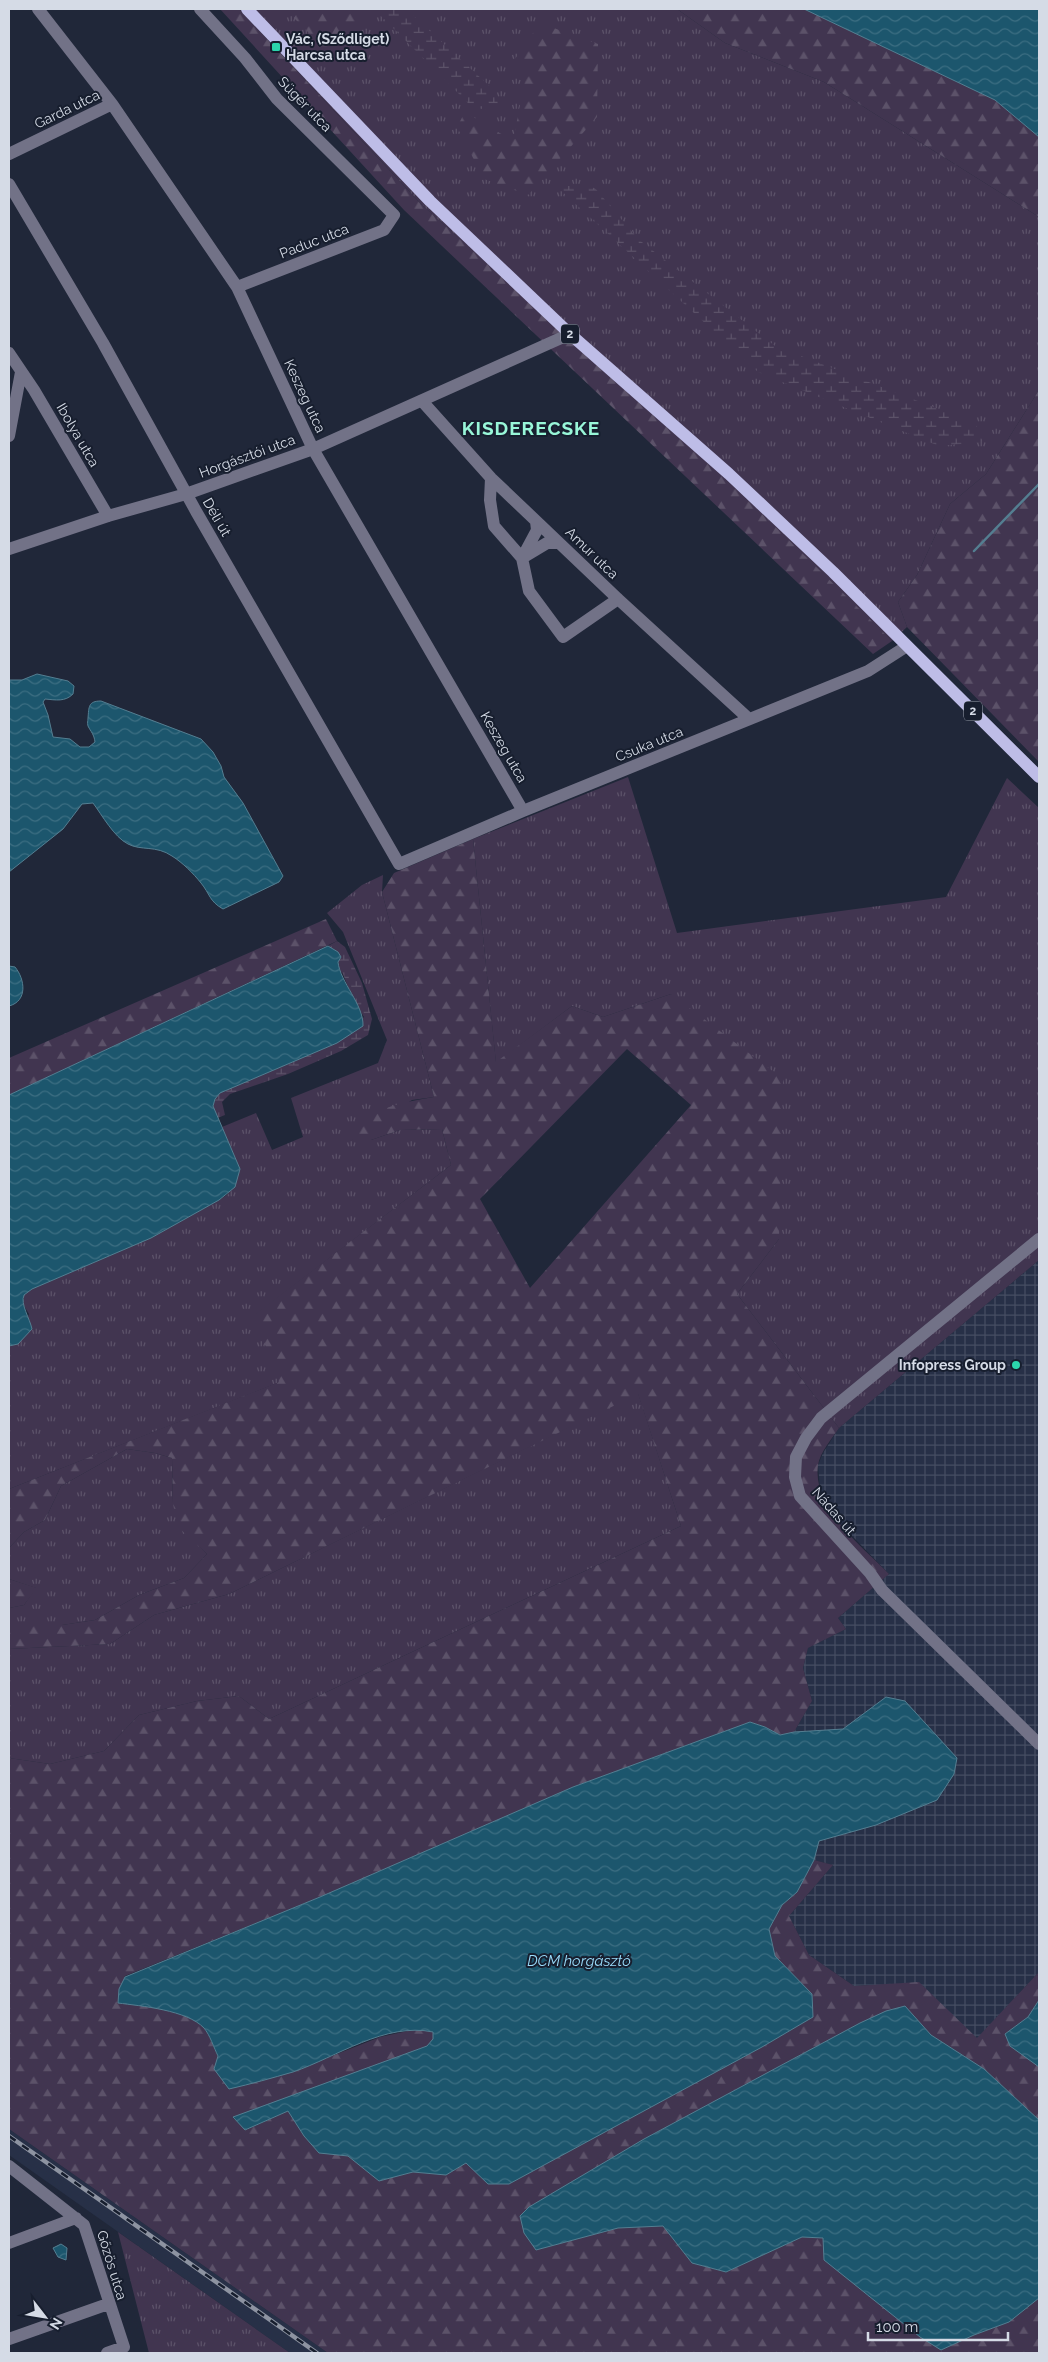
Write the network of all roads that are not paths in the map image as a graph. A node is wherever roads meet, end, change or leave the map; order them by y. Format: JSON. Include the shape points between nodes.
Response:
{"nodes":[{"id":1,"x":38,"y":9,"type":"edge"},
{"id":2,"x":200,"y":9,"type":"edge"},
{"id":3,"x":246,"y":9,"type":"edge"},
{"id":4,"x":112,"y":104,"type":"junction"},
{"id":5,"x":9,"y":154,"type":"edge"},
{"id":6,"x":9,"y":184,"type":"edge"},
{"id":7,"x":394,"y":215,"type":"joint"},
{"id":8,"x":237,"y":287,"type":"junction"},
{"id":9,"x":570,"y":334,"type":"junction"},
{"id":10,"x":9,"y":353,"type":"edge"},
{"id":11,"x":21,"y":372,"type":"junction"},
{"id":12,"x":422,"y":401,"type":"junction"},
{"id":13,"x":9,"y":436,"type":"edge"},
{"id":14,"x":313,"y":449,"type":"junction"},
{"id":15,"x":491,"y":478,"type":"junction"},
{"id":16,"x":186,"y":494,"type":"junction"},
{"id":17,"x":108,"y":516,"type":"junction"},
{"id":18,"x":536,"y":521,"type":"junction"},
{"id":19,"x":559,"y":543,"type":"junction"},
{"id":20,"x":9,"y":549,"type":"edge"},
{"id":21,"x":522,"y":558,"type":"junction"},
{"id":22,"x":618,"y":599,"type":"junction"},
{"id":23,"x":907,"y":646,"type":"junction"},
{"id":24,"x":749,"y":719,"type":"junction"},
{"id":25,"x":1039,"y":777,"type":"edge"},
{"id":26,"x":523,"y":811,"type":"junction"},
{"id":27,"x":400,"y":864,"type":"joint"},
{"id":28,"x":1039,"y":1239,"type":"edge"},
{"id":29,"x":1039,"y":1744,"type":"edge"},
{"id":30,"x":9,"y":2166,"type":"edge"},
{"id":31,"x":76,"y":2218,"type":"junction"},
{"id":32,"x":9,"y":2242,"type":"edge"},
{"id":33,"x":108,"y":2304,"type":"junction"},
{"id":34,"x":9,"y":2339,"type":"edge"},
{"id":35,"x":107,"y":2353,"type":"edge"}],
"edges":[{"from":1,"to":4,"type":"street","name":"Keszeg utca"},
{"from":2,"to":7,"type":"street","name":"Sügér utca","via":[[277,98]]},
{"from":3,"to":9,"type":"main road","number":"2","via":[[430,200]]},
{"from":4,"to":5,"type":"street","name":"Garda utca"},
{"from":4,"to":8,"type":"street","name":"Keszeg utca"},
{"from":6,"to":16,"type":"street","name":"Déli út","via":[[103,343]]},
{"from":7,"to":8,"type":"street","name":"Paduc utca","via":[[384,230]]},
{"from":8,"to":14,"type":"street","name":"Keszeg utca"},
{"from":9,"to":12,"type":"street","name":"Horgásztói utca"},
{"from":9,"to":23,"type":"main road","number":"2","via":[[736,480]]},
{"from":10,"to":11,"type":"street","name":"Ibolya utca"},
{"from":11,"to":13,"type":"street"},
{"from":11,"to":17,"type":"street","name":"Ibolya utca"},
{"from":12,"to":14,"type":"street","name":"Horgásztói utca"},
{"from":12,"to":15,"type":"street","name":"Amur utca"},
{"from":14,"to":16,"type":"street","name":"Horgásztói utca"},
{"from":14,"to":26,"type":"street","name":"Keszeg utca"},
{"from":15,"to":18,"type":"street","name":"Amur utca"},
{"from":15,"to":21,"type":"street","via":[[494,526]]},
{"from":16,"to":17,"type":"street","name":"Horgásztói utca"},
{"from":16,"to":27,"type":"street","name":"Déli út"},
{"from":17,"to":20,"type":"street","name":"Horgásztói utca"},
{"from":18,"to":19,"type":"street","name":"Amur utca"},
{"from":18,"to":21,"type":"street","via":[[537,530]]},
{"from":19,"to":21,"type":"street","via":[[547,543]]},
{"from":19,"to":22,"type":"street","name":"Amur utca"},
{"from":21,"to":22,"type":"street","via":[[529,591],[563,637]]},
{"from":22,"to":24,"type":"street","name":"Amur utca"},
{"from":23,"to":24,"type":"street","name":"Csuka utca","via":[[868,671]]},
{"from":23,"to":25,"type":"main road","number":"2"},
{"from":24,"to":26,"type":"street","name":"Csuka utca"},
{"from":26,"to":27,"type":"street","name":"Csuka utca"},
{"from":28,"to":29,"type":"street","name":"Nádas út","via":[[820,1418],[796,1457],[795,1477],[800,1496],[882,1590]]},
{"from":30,"to":31,"type":"street","name":"Gőzös utca"},
{"from":31,"to":32,"type":"street"},
{"from":31,"to":33,"type":"street","name":"Gőzös utca","via":[[84,2225]]},
{"from":33,"to":34,"type":"street"},
{"from":33,"to":35,"type":"street","name":"Gőzös utca","via":[[124,2347]]}]}
